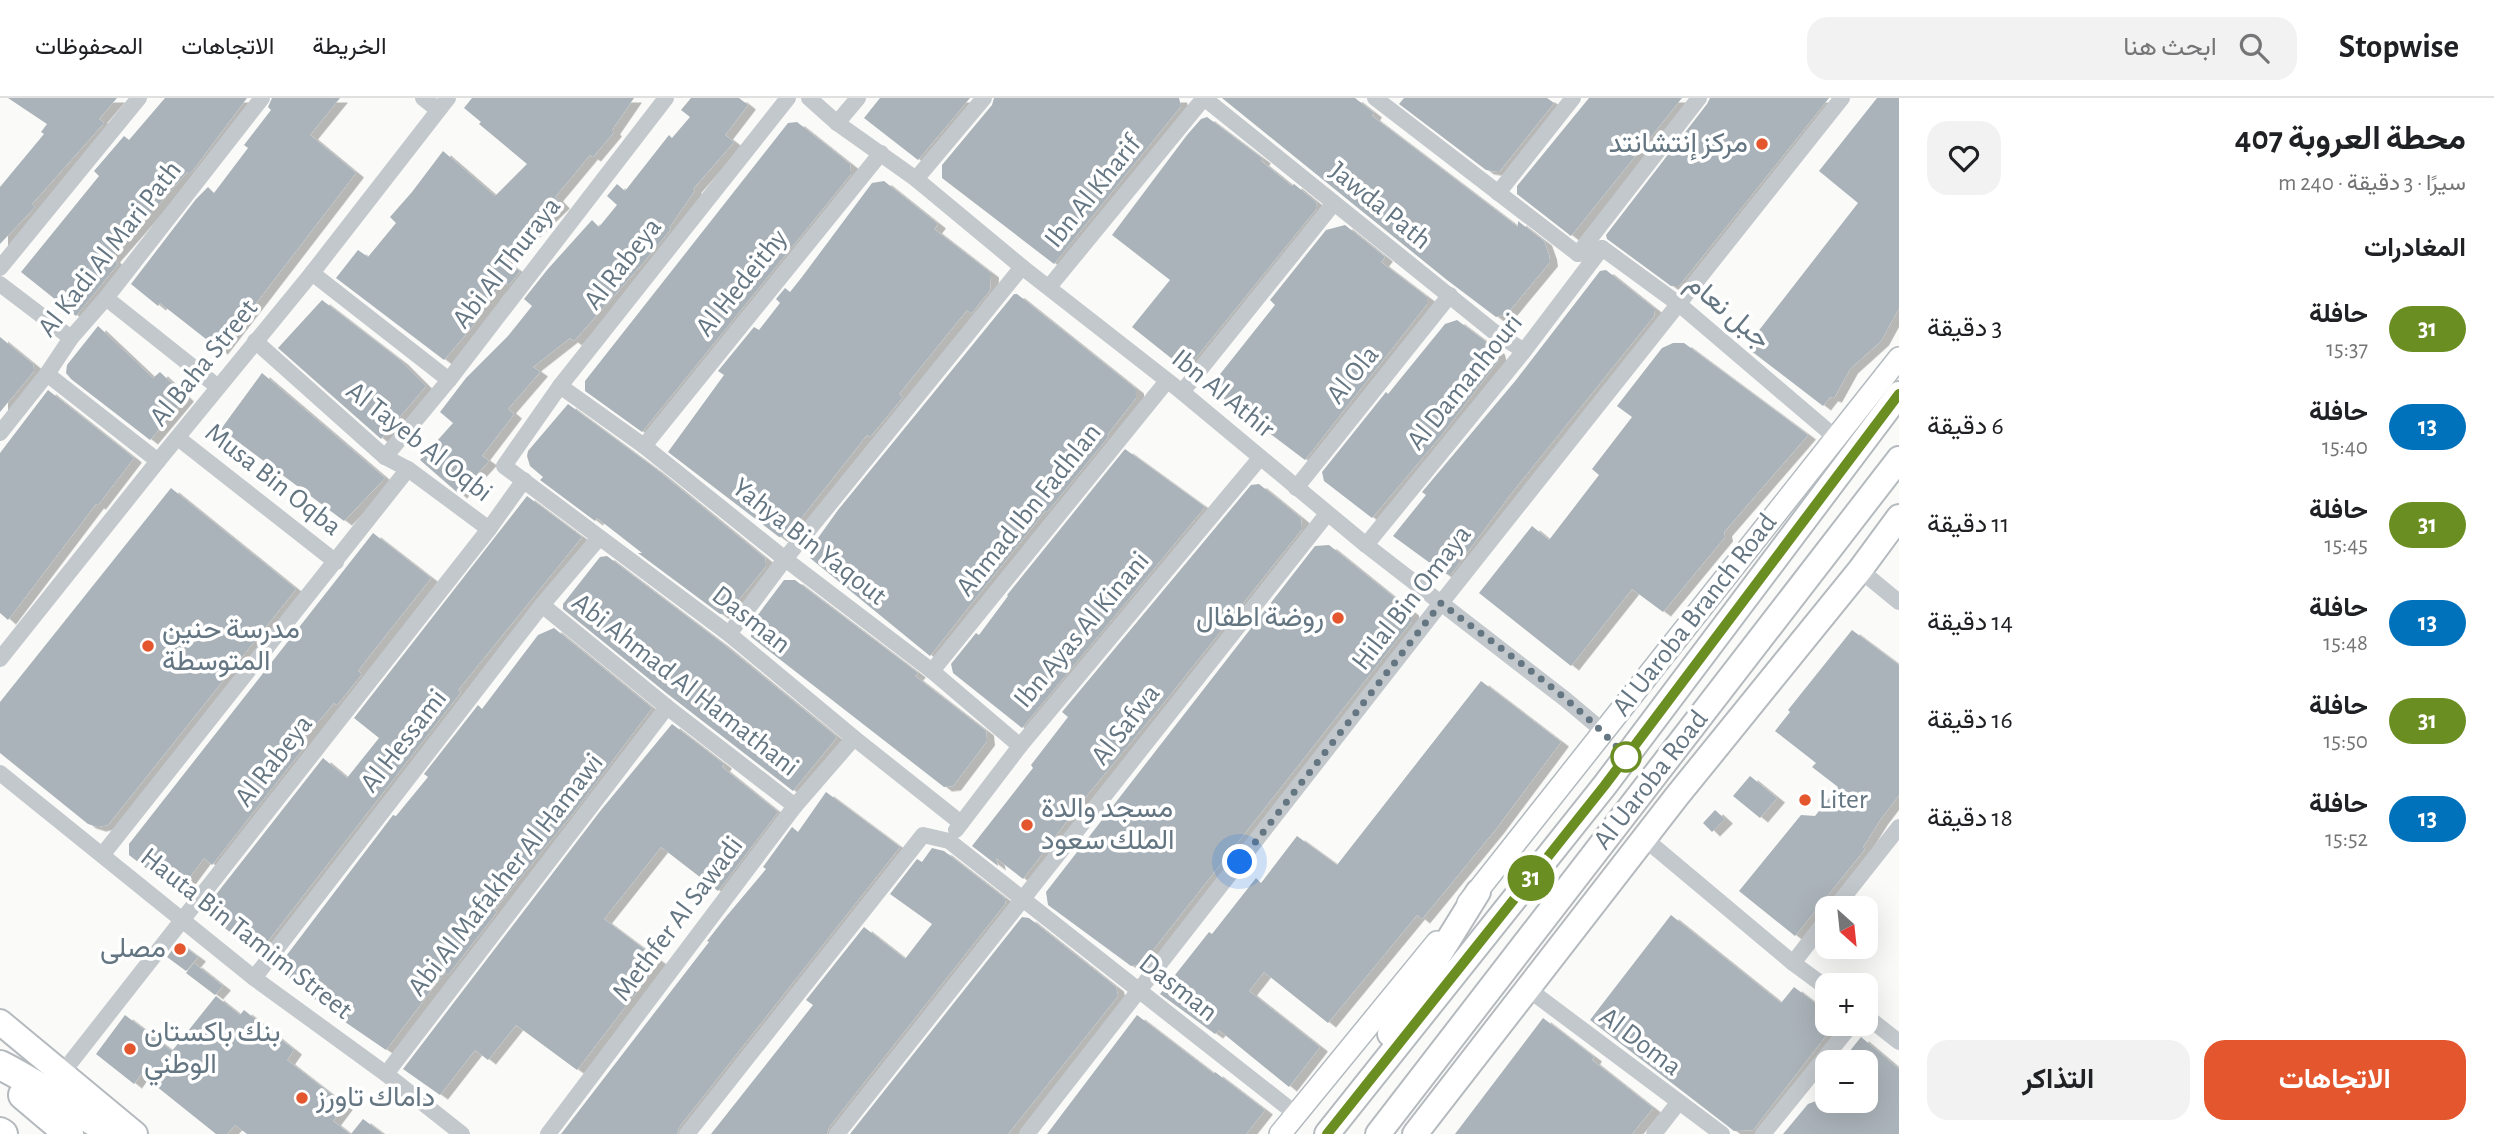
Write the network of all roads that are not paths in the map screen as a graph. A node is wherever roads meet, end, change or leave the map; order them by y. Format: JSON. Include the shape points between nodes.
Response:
{"nodes":[{"id":1,"x":139,"y":98,"type":"edge"},
{"id":2,"x":261,"y":98,"type":"edge"},
{"id":3,"x":423,"y":98,"type":"edge"},
{"id":4,"x":666,"y":98,"type":"edge"},
{"id":5,"x":788,"y":98,"type":"edge"},
{"id":6,"x":809,"y":98,"type":"edge"},
{"id":7,"x":858,"y":98,"type":"edge"},
{"id":8,"x":984,"y":98,"type":"edge"},
{"id":9,"x":1204,"y":98,"type":"edge"},
{"id":10,"x":1573,"y":98,"type":"edge"},
{"id":11,"x":1699,"y":98,"type":"edge"},
{"id":12,"x":1842,"y":98,"type":"edge"},
{"id":13,"x":1385,"y":101,"type":"edge"},
{"id":14,"x":443,"y":104,"type":"edge"},
{"id":15,"x":837,"y":123,"type":"junction"},
{"id":16,"x":881,"y":153,"type":"junction"},
{"id":17,"x":916,"y":179,"type":"junction"},
{"id":18,"x":1498,"y":193,"type":"junction"},
{"id":19,"x":1334,"y":203,"type":"junction"},
{"id":20,"x":1602,"y":248,"type":"junction"},
{"id":21,"x":1578,"y":254,"type":"junction"},
{"id":22,"x":1022,"y":267,"type":"junction"},
{"id":23,"x":0,"y":268,"type":"edge"},
{"id":24,"x":312,"y":273,"type":"junction"},
{"id":25,"x":0,"y":284,"type":"edge"},
{"id":26,"x":1049,"y":287,"type":"junction"},
{"id":27,"x":1450,"y":295,"type":"junction"},
{"id":28,"x":106,"y":298,"type":"junction"},
{"id":29,"x":1679,"y":304,"type":"junction"},
{"id":30,"x":71,"y":338,"type":"junction"},
{"id":31,"x":255,"y":341,"type":"junction"},
{"id":32,"x":1524,"y":351,"type":"junction"},
{"id":33,"x":1899,"y":359,"type":"edge"},
{"id":34,"x":47,"y":374,"type":"junction"},
{"id":35,"x":449,"y":380,"type":"junction"},
{"id":36,"x":1167,"y":380,"type":"junction"},
{"id":37,"x":560,"y":386,"type":"junction"},
{"id":38,"x":218,"y":387,"type":"junction"},
{"id":39,"x":1182,"y":392,"type":"junction"},
{"id":40,"x":1899,"y":394,"type":"edge"},
{"id":41,"x":0,"y":433,"type":"edge"},
{"id":42,"x":1835,"y":437,"type":"junction"},
{"id":43,"x":178,"y":439,"type":"junction"},
{"id":44,"x":644,"y":446,"type":"junction"},
{"id":45,"x":385,"y":457,"type":"junction"},
{"id":46,"x":1260,"y":458,"type":"junction"},
{"id":47,"x":1899,"y":460,"type":"edge"},
{"id":48,"x":158,"y":461,"type":"junction"},
{"id":49,"x":504,"y":466,"type":"joint"},
{"id":50,"x":408,"y":469,"type":"junction"},
{"id":51,"x":524,"y":480,"type":"junction"},
{"id":52,"x":1296,"y":488,"type":"junction"},
{"id":53,"x":1327,"y":513,"type":"junction"},
{"id":54,"x":1899,"y":517,"type":"edge"},
{"id":55,"x":489,"y":529,"type":"junction"},
{"id":56,"x":599,"y":538,"type":"junction"},
{"id":57,"x":1366,"y":545,"type":"junction"},
{"id":58,"x":785,"y":559,"type":"junction"},
{"id":59,"x":336,"y":562,"type":"junction"},
{"id":60,"x":1860,"y":570,"type":"junction"},
{"id":61,"x":1899,"y":602,"type":"edge"},
{"id":62,"x":1441,"y":603,"type":"junction"},
{"id":63,"x":542,"y":605,"type":"junction"},
{"id":64,"x":729,"y":634,"type":"junction"},
{"id":65,"x":0,"y":659,"type":"edge"},
{"id":66,"x":932,"y":671,"type":"junction"},
{"id":67,"x":667,"y":707,"type":"junction"},
{"id":68,"x":1603,"y":731,"type":"junction"},
{"id":69,"x":854,"y":738,"type":"junction"},
{"id":70,"x":1020,"y":746,"type":"junction"},
{"id":71,"x":0,"y":773,"type":"edge"},
{"id":72,"x":795,"y":806,"type":"junction"},
{"id":73,"x":961,"y":823,"type":"junction"},
{"id":74,"x":1899,"y":827,"type":"edge"},
{"id":75,"x":1645,"y":839,"type":"junction"},
{"id":76,"x":949,"y":841,"type":"junction"},
{"id":77,"x":103,"y":854,"type":"junction"},
{"id":78,"x":1478,"y":892,"type":"junction"},
{"id":79,"x":1844,"y":896,"type":"edge"},
{"id":80,"x":1022,"y":899,"type":"junction"},
{"id":81,"x":181,"y":921,"type":"junction"},
{"id":82,"x":1815,"y":935,"type":"edge"},
{"id":83,"x":1793,"y":963,"type":"junction"},
{"id":84,"x":254,"y":978,"type":"junction"},
{"id":85,"x":1815,"y":979,"type":"edge"},
{"id":86,"x":1528,"y":989,"type":"junction"},
{"id":87,"x":1139,"y":991,"type":"junction"},
{"id":88,"x":0,"y":1022,"type":"edge"},
{"id":89,"x":1878,"y":1025,"type":"edge"},
{"id":90,"x":1842,"y":1036,"type":"edge"},
{"id":91,"x":1899,"y":1042,"type":"edge"},
{"id":92,"x":0,"y":1065,"type":"edge"},
{"id":93,"x":63,"y":1072,"type":"junction"},
{"id":94,"x":0,"y":1074,"type":"edge"},
{"id":95,"x":386,"y":1074,"type":"junction"},
{"id":96,"x":1678,"y":1103,"type":"junction"},
{"id":97,"x":1296,"y":1114,"type":"junction"},
{"id":98,"x":1329,"y":1132,"type":"edge"},
{"id":99,"x":69,"y":1134,"type":"edge"},
{"id":100,"x":116,"y":1134,"type":"edge"},
{"id":101,"x":135,"y":1134,"type":"edge"},
{"id":102,"x":462,"y":1134,"type":"edge"},
{"id":103,"x":548,"y":1134,"type":"edge"},
{"id":104,"x":687,"y":1134,"type":"edge"},
{"id":105,"x":837,"y":1134,"type":"edge"},
{"id":106,"x":1027,"y":1134,"type":"edge"},
{"id":107,"x":1280,"y":1134,"type":"edge"},
{"id":108,"x":1378,"y":1134,"type":"edge"},
{"id":109,"x":1415,"y":1134,"type":"edge"},
{"id":110,"x":1654,"y":1134,"type":"edge"},
{"id":111,"x":1722,"y":1134,"type":"edge"},
{"id":112,"x":1763,"y":1134,"type":"edge"}],
"edges":[{"from":1,"to":23,"type":"street"},
{"from":2,"to":28,"type":"street","name":"Al Kadi Al Mari Path"},
{"from":3,"to":14,"type":"street"},
{"from":4,"to":35,"type":"street","name":"Abi Al Thuraya"},
{"from":5,"to":37,"type":"street","name":"Al Rabeya"},
{"from":6,"to":15,"type":"street","name":"Ibn Al Athir"},
{"from":7,"to":15,"type":"street"},
{"from":8,"to":17,"type":"street"},
{"from":9,"to":19,"type":"street","name":"Jawda Path"},
{"from":9,"to":26,"type":"street","name":"Ibn Al Kharif"},
{"from":10,"to":18,"type":"street"},
{"from":11,"to":21,"type":"street"},
{"from":12,"to":29,"type":"street","name":"Hilal Bin Omaya"},
{"from":13,"to":18,"type":"street"},
{"from":14,"to":24,"type":"street","name":"Al Baha Street"},
{"from":15,"to":16,"type":"street","name":"Ibn Al Athir"},
{"from":16,"to":17,"type":"street","name":"Ibn Al Athir"},
{"from":16,"to":44,"type":"street","name":"Al Hedeithy"},
{"from":17,"to":22,"type":"street","name":"Ibn Al Athir"},
{"from":18,"to":21,"type":"street"},
{"from":19,"to":27,"type":"street","name":"Jawda Path"},
{"from":19,"to":39,"type":"street"},
{"from":20,"to":21,"type":"street"},
{"from":20,"to":29,"type":"street","name":"جبل نعام"},
{"from":20,"to":32,"type":"street","name":"Al Damanhouri"},
{"from":22,"to":26,"type":"street","name":"Ibn Al Athir"},
{"from":22,"to":58,"type":"street"},
{"from":24,"to":31,"type":"street","name":"Al Baha Street"},
{"from":24,"to":35,"type":"street"},
{"from":25,"to":30,"type":"street"},
{"from":26,"to":36,"type":"street","name":"Ibn Al Athir"},
{"from":27,"to":32,"type":"street","name":"Jawda Path"},
{"from":27,"to":52,"type":"street","name":"Al Ola"},
{"from":28,"to":30,"type":"street","name":"Al Kadi Al Mari Path"},
{"from":28,"to":38,"type":"street"},
{"from":29,"to":42,"type":"street","name":"جبل نعام"},
{"from":29,"to":62,"type":"street","name":"Hilal Bin Omaya"},
{"from":30,"to":34,"type":"street","name":"Al Kadi Al Mari Path"},
{"from":31,"to":38,"type":"street","name":"Al Baha Street"},
{"from":31,"to":45,"type":"street","name":"Al Tayeb Al Oqbi"},
{"from":32,"to":57,"type":"street","name":"Al Damanhouri"},
{"from":33,"to":42,"type":"street","name":"Al Uaroba Branch Road"},
{"from":34,"to":41,"type":"street","name":"Al Kadi Al Mari Path"},
{"from":34,"to":48,"type":"street"},
{"from":35,"to":45,"type":"street","name":"Abi Al Thuraya"},
{"from":36,"to":39,"type":"street","name":"Ibn Al Athir"},
{"from":36,"to":66,"type":"street","name":"Ahmad Ibn Fadhlan"},
{"from":37,"to":44,"type":"street","name":"Yahya Bin Yaqout"},
{"from":37,"to":49,"type":"street","name":"Al Rabeya"},
{"from":38,"to":43,"type":"street","name":"Al Baha Street"},
{"from":39,"to":46,"type":"street","name":"Ibn Al Athir"},
{"from":40,"to":98,"type":"main road","name":"Al Uaroba Road","via":[[1605,785]]},
{"from":42,"to":68,"type":"street","name":"Al Uaroba Branch Road"},
{"from":43,"to":48,"type":"street","name":"Al Baha Street"},
{"from":43,"to":59,"type":"street","name":"Musa Bin Oqba"},
{"from":44,"to":58,"type":"street","name":"Yahya Bin Yaqout"},
{"from":45,"to":50,"type":"street","name":"Al Tayeb Al Oqbi"},
{"from":46,"to":52,"type":"street","name":"Ibn Al Athir"},
{"from":46,"to":70,"type":"street","name":"Ibn Ayas Al Kinani"},
{"from":47,"to":108,"type":"main road","name":"Al Uaroba Road"},
{"from":48,"to":65,"type":"street","name":"Al Baha Street"},
{"from":49,"to":51,"type":"street","name":"Dasman"},
{"from":50,"to":55,"type":"street","name":"Al Tayeb Al Oqbi"},
{"from":50,"to":59,"type":"street"},
{"from":51,"to":55,"type":"street","name":"Al Rabeya"},
{"from":51,"to":56,"type":"street","name":"Dasman"},
{"from":52,"to":53,"type":"street","name":"Ibn Al Athir"},
{"from":53,"to":57,"type":"street","name":"Ibn Al Athir"},
{"from":53,"to":80,"type":"street","name":"Al Safwa"},
{"from":54,"to":60,"type":"main road"},
{"from":55,"to":81,"type":"street","name":"Al Rabeya"},
{"from":56,"to":63,"type":"street","name":"Al Hessami"},
{"from":56,"to":64,"type":"street","name":"Dasman"},
{"from":57,"to":62,"type":"street","name":"Ibn Al Athir"},
{"from":58,"to":64,"type":"street"},
{"from":58,"to":66,"type":"street","name":"Yahya Bin Yaqout"},
{"from":59,"to":77,"type":"street"},
{"from":60,"to":61,"type":"street"},
{"from":60,"to":75,"type":"main road"},
{"from":62,"to":68,"type":"street","name":"Ibn Al Athir"},
{"from":62,"to":87,"type":"street","name":"Hilal Bin Omaya"},
{"from":63,"to":67,"type":"street","name":"Abi Ahmad Al Hamathani"},
{"from":63,"to":84,"type":"street","name":"Al Hessami"},
{"from":64,"to":69,"type":"street","name":"Dasman"},
{"from":66,"to":70,"type":"street","name":"Yahya Bin Yaqout"},
{"from":67,"to":72,"type":"street","name":"Abi Ahmad Al Hamathani"},
{"from":67,"to":95,"type":"street","name":"Abi Al Mafakher Al Hamawi"},
{"from":68,"to":78,"type":"street","name":"Al Uaroba Branch Road"},
{"from":69,"to":72,"type":"street","name":"Methfer Al Sawadi"},
{"from":69,"to":73,"type":"street","name":"Dasman"},
{"from":70,"to":73,"type":"street","name":"Ibn Ayas Al Kinani"},
{"from":71,"to":77,"type":"street","name":"Hauta Bin Tamim Street"},
{"from":72,"to":103,"type":"street","name":"Methfer Al Sawadi"},
{"from":73,"to":76,"type":"street","name":"Ibn Ayas Al Kinani"},
{"from":74,"to":79,"type":"street"},
{"from":75,"to":83,"type":"street"},
{"from":75,"to":86,"type":"main road"},
{"from":76,"to":80,"type":"street","name":"Dasman"},
{"from":76,"to":104,"type":"street","name":"Dasman","via":[[923,835]]},
{"from":77,"to":81,"type":"street","name":"Hauta Bin Tamim Street"},
{"from":78,"to":97,"type":"street","name":"Al Uaroba Branch Road"},
{"from":78,"to":98,"type":"main road"},
{"from":80,"to":87,"type":"street","name":"Dasman"},
{"from":80,"to":105,"type":"street","name":"Al Safwa"},
{"from":81,"to":84,"type":"street","name":"Hauta Bin Tamim Street"},
{"from":81,"to":93,"type":"street","name":"Al Rabeya"},
{"from":82,"to":83,"type":"street"},
{"from":83,"to":85,"type":"street"},
{"from":84,"to":95,"type":"street","name":"Hauta Bin Tamim Street"},
{"from":86,"to":96,"type":"street","name":"Al Doma"},
{"from":86,"to":109,"type":"main road"},
{"from":87,"to":97,"type":"street","name":"Dasman"},
{"from":87,"to":106,"type":"street","name":"Hilal Bin Omaya"},
{"from":88,"to":93,"type":"main road"},
{"from":89,"to":91,"type":"street"},
{"from":90,"to":112,"type":"street"},
{"from":92,"to":100,"type":"highway"},
{"from":93,"to":101,"type":"main road"},
{"from":94,"to":99,"type":"highway"},
{"from":95,"to":102,"type":"street","name":"Hauta Bin Tamim Street"},
{"from":96,"to":110,"type":"street"},
{"from":96,"to":111,"type":"street","name":"Al Doma"},
{"from":97,"to":107,"type":"street","name":"Al Uaroba Branch Road"}]}
